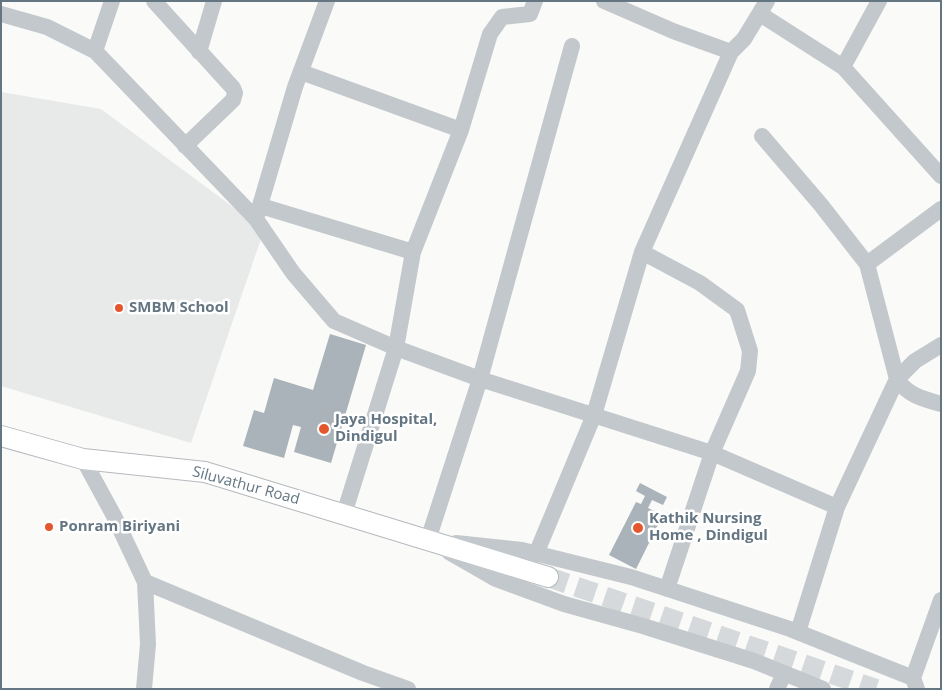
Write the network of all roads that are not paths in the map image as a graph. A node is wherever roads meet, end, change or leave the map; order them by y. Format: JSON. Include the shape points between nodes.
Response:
{"nodes":[{"id":1,"x":112,"y":1,"type":"edge"},
{"id":2,"x":154,"y":1,"type":"edge"},
{"id":3,"x":214,"y":1,"type":"edge"},
{"id":4,"x":327,"y":1,"type":"edge"},
{"id":5,"x":535,"y":1,"type":"edge"},
{"id":6,"x":604,"y":1,"type":"edge"},
{"id":7,"x":879,"y":1,"type":"edge"},
{"id":8,"x":763,"y":7,"type":"edge"},
{"id":9,"x":1,"y":14,"type":"edge"},
{"id":10,"x":572,"y":46,"type":"dead end"},
{"id":11,"x":94,"y":51,"type":"junction"},
{"id":12,"x":199,"y":52,"type":"junction"},
{"id":13,"x":731,"y":52,"type":"junction"},
{"id":14,"x":842,"y":67,"type":"junction"},
{"id":15,"x":301,"y":72,"type":"junction"},
{"id":16,"x":460,"y":130,"type":"junction"},
{"id":17,"x":762,"y":136,"type":"dead end"},
{"id":18,"x":185,"y":146,"type":"junction"},
{"id":19,"x":941,"y":176,"type":"edge"},
{"id":20,"x":941,"y":210,"type":"edge"},
{"id":21,"x":258,"y":212,"type":"junction"},
{"id":22,"x":413,"y":252,"type":"junction"},
{"id":23,"x":642,"y":252,"type":"junction"},
{"id":24,"x":867,"y":264,"type":"junction"},
{"id":25,"x":941,"y":345,"type":"edge"},
{"id":26,"x":396,"y":348,"type":"junction"},
{"id":27,"x":480,"y":379,"type":"junction"},
{"id":28,"x":897,"y":379,"type":"junction"},
{"id":29,"x":941,"y":404,"type":"edge"},
{"id":30,"x":594,"y":415,"type":"junction"},
{"id":31,"x":1,"y":436,"type":"edge"},
{"id":32,"x":712,"y":454,"type":"junction"},
{"id":33,"x":83,"y":459,"type":"junction"},
{"id":34,"x":837,"y":507,"type":"junction"},
{"id":35,"x":344,"y":514,"type":"junction"},
{"id":36,"x":428,"y":540,"type":"junction"},
{"id":37,"x":536,"y":554,"type":"junction"},
{"id":38,"x":548,"y":576,"type":"tunnel mouth"},
{"id":39,"x":145,"y":582,"type":"junction"},
{"id":40,"x":667,"y":589,"type":"junction"},
{"id":41,"x":941,"y":600,"type":"edge"},
{"id":42,"x":798,"y":632,"type":"junction"},
{"id":43,"x":780,"y":681,"type":"edge"},
{"id":44,"x":915,"y":683,"type":"edge"},
{"id":45,"x":144,"y":689,"type":"edge"},
{"id":46,"x":408,"y":689,"type":"edge"},
{"id":47,"x":823,"y":689,"type":"edge"}],
"edges":[{"from":1,"to":11,"type":"street"},
{"from":2,"to":12,"type":"street"},
{"from":3,"to":12,"type":"street"},
{"from":4,"to":15,"type":"street"},
{"from":5,"to":16,"type":"street","via":[[530,14],[502,17],[490,34]]},
{"from":6,"to":13,"type":"street"},
{"from":7,"to":14,"type":"street"},
{"from":8,"to":13,"type":"street","via":[[744,39]]},
{"from":8,"to":14,"type":"street"},
{"from":9,"to":11,"type":"street","via":[[47,27]]},
{"from":10,"to":27,"type":"street"},
{"from":11,"to":18,"type":"street"},
{"from":12,"to":18,"type":"street","via":[[234,88],[235,93],[233,100]]},
{"from":13,"to":23,"type":"street"},
{"from":14,"to":19,"type":"street"},
{"from":15,"to":16,"type":"street"},
{"from":15,"to":21,"type":"street"},
{"from":16,"to":22,"type":"street"},
{"from":17,"to":24,"type":"street"},
{"from":18,"to":21,"type":"street"},
{"from":20,"to":24,"type":"street"},
{"from":21,"to":22,"type":"street"},
{"from":21,"to":26,"type":"street","via":[[293,273],[334,321]]},
{"from":22,"to":26,"type":"street"},
{"from":23,"to":30,"type":"street"},
{"from":23,"to":32,"type":"street","via":[[700,283],[737,310],[750,352],[748,371]]},
{"from":24,"to":28,"type":"street"},
{"from":25,"to":28,"type":"street","via":[[915,361]]},
{"from":26,"to":27,"type":"street"},
{"from":26,"to":35,"type":"street"},
{"from":27,"to":30,"type":"street"},
{"from":27,"to":36,"type":"street"},
{"from":28,"to":29,"type":"street","via":[[915,396]]},
{"from":28,"to":34,"type":"street"},
{"from":30,"to":32,"type":"street"},
{"from":30,"to":37,"type":"street"},
{"from":31,"to":33,"type":"main road","name":"Siluvathur Road"},
{"from":32,"to":34,"type":"street"},
{"from":32,"to":40,"type":"street"},
{"from":33,"to":35,"type":"main road","name":"Siluvathur Road","via":[[205,472]]},
{"from":33,"to":39,"type":"street"},
{"from":34,"to":42,"type":"street"},
{"from":35,"to":36,"type":"main road","name":"Siluvathur Road"},
{"from":36,"to":37,"type":"street"},
{"from":36,"to":38,"type":"main road","name":"Siluvathur Road"},
{"from":36,"to":43,"type":"street","via":[[496,579],[564,604],[754,661]]},
{"from":37,"to":40,"type":"street"},
{"from":39,"to":45,"type":"street","via":[[148,644]]},
{"from":39,"to":46,"type":"street","via":[[362,674]]},
{"from":40,"to":42,"type":"street"},
{"from":41,"to":44,"type":"street"},
{"from":42,"to":44,"type":"street"},
{"from":43,"to":47,"type":"street"}]}
